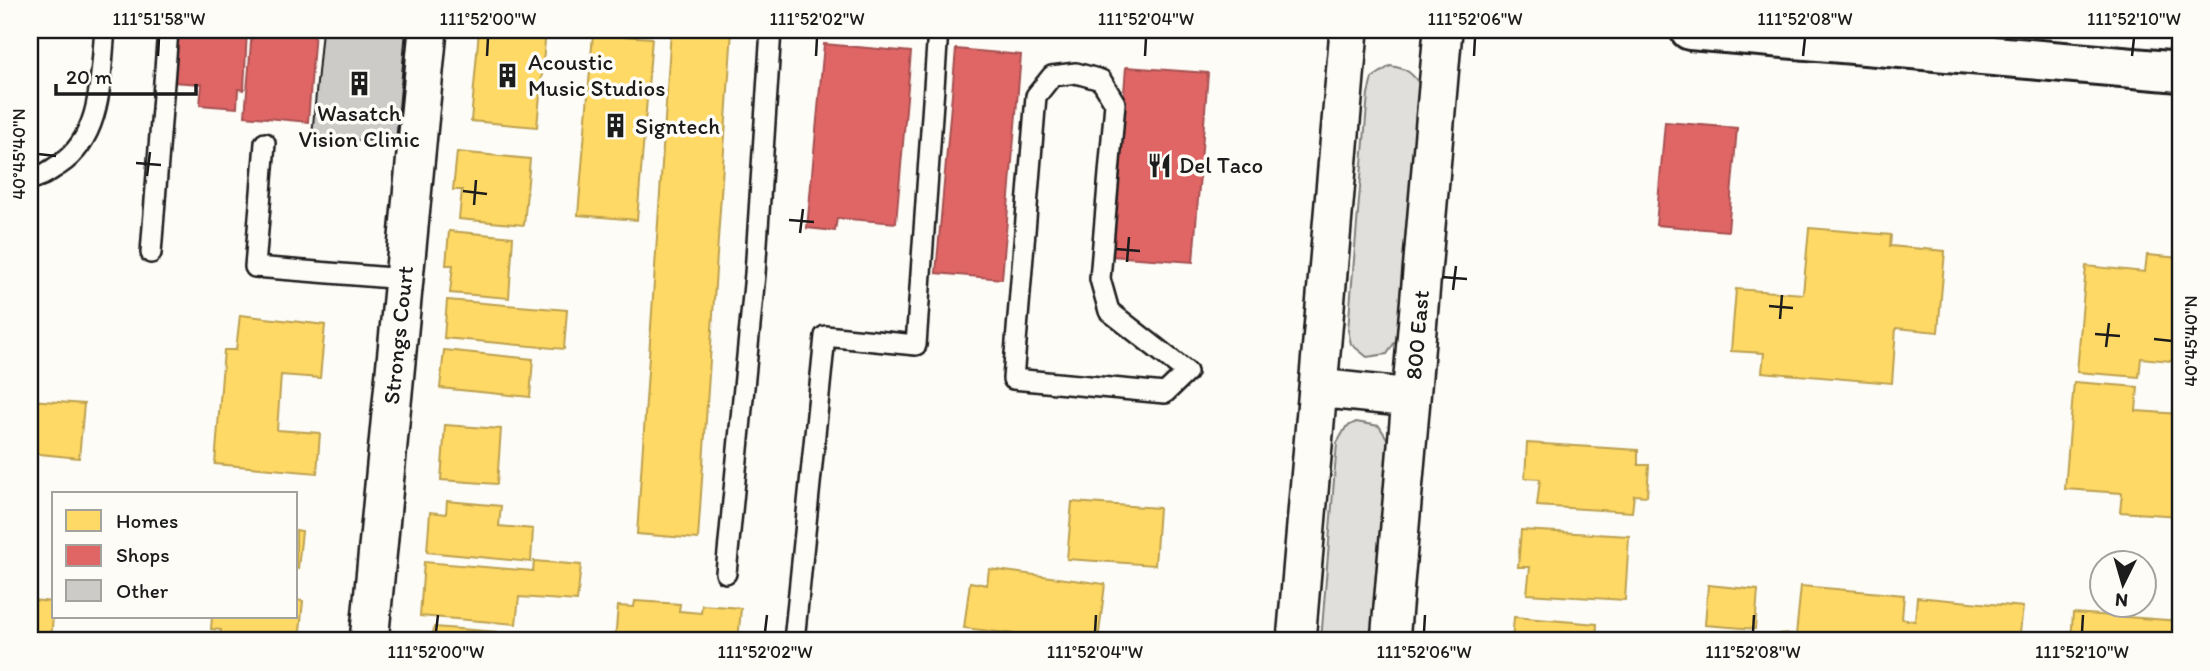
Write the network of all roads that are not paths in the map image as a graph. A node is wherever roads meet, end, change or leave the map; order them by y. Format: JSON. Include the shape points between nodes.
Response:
{"nodes":[{"id":1,"x":105,"y":30,"type":"edge"},
{"id":2,"x":168,"y":30,"type":"edge"},
{"id":3,"x":428,"y":30,"type":"edge"},
{"id":4,"x":771,"y":30,"type":"edge"},
{"id":5,"x":937,"y":30,"type":"edge"},
{"id":6,"x":1349,"y":30,"type":"edge"},
{"id":7,"x":1444,"y":30,"type":"edge"},
{"id":8,"x":1690,"y":30,"type":"edge"},
{"id":9,"x":2180,"y":72,"type":"edge"},
{"id":10,"x":265,"y":143,"type":"dead end"},
{"id":11,"x":30,"y":179,"type":"edge"},
{"id":12,"x":151,"y":253,"type":"dead end"},
{"id":13,"x":404,"y":279,"type":"junction"},
{"id":14,"x":1187,"y":372,"type":"joint"},
{"id":15,"x":1318,"y":388,"type":"junction"},
{"id":16,"x":1411,"y":398,"type":"junction"},
{"id":17,"x":726,"y":573,"type":"dead end"},
{"id":18,"x":369,"y":641,"type":"edge"},
{"id":19,"x":794,"y":641,"type":"edge"},
{"id":20,"x":1296,"y":641,"type":"edge"},
{"id":21,"x":1390,"y":641,"type":"edge"}],
"edges":[{"from":1,"to":11,"type":"lane","via":[[95,118],[76,154]]},
{"from":2,"to":12,"type":"lane"},
{"from":3,"to":13,"type":"street","name":"Strongs Court"},
{"from":4,"to":17,"type":"lane","via":[[755,274]]},
{"from":5,"to":19,"type":"lane","via":[[916,345],[825,336]]},
{"from":6,"to":15,"type":"street"},
{"from":7,"to":16,"type":"street","name":"800 East"},
{"from":8,"to":9,"type":"main road"},
{"from":10,"to":13,"type":"lane","via":[[255,267]]},
{"from":13,"to":18,"type":"street","name":"Strongs Court"},
{"from":14,"to":14,"type":"lane","via":[[1165,393],[1013,379],[1036,96],[1052,76],[1076,73],[1101,80],[1115,103],[1100,279],[1109,311]]},
{"from":15,"to":16,"type":"street"},
{"from":15,"to":20,"type":"street"},
{"from":16,"to":21,"type":"street","name":"800 East"}]}
